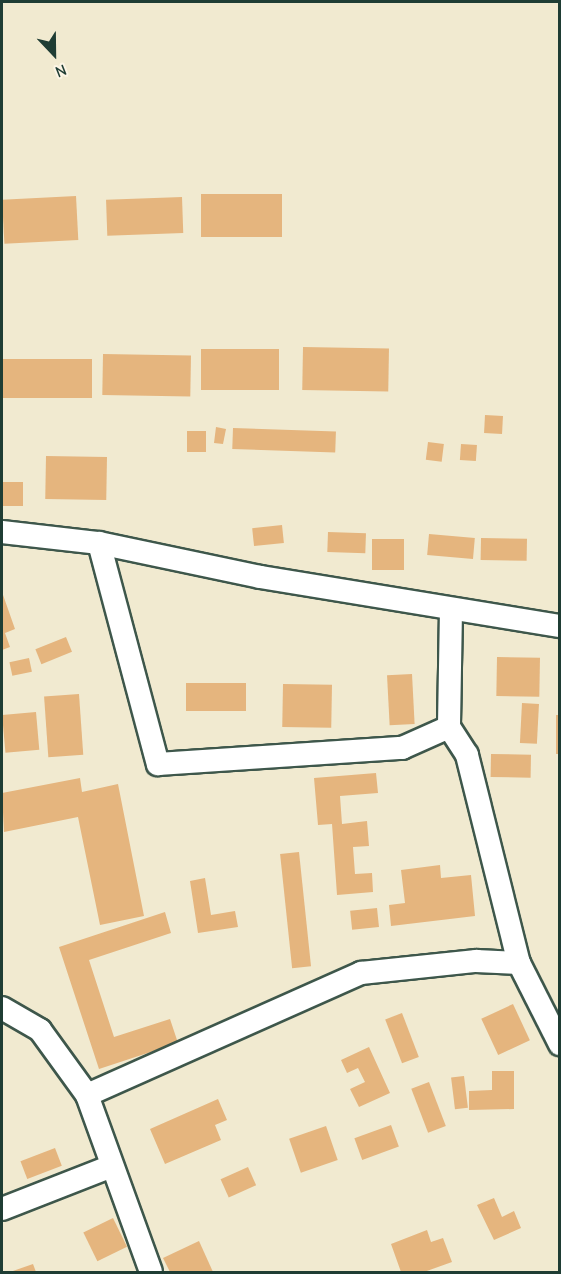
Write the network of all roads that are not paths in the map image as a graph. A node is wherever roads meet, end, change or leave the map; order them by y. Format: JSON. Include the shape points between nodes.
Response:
{"nodes":[{"id":1,"x":2,"y":532,"type":"edge"},
{"id":2,"x":99,"y":543,"type":"junction"},
{"id":3,"x":451,"y":610,"type":"junction"},
{"id":4,"x":560,"y":626,"type":"edge"},
{"id":5,"x":449,"y":727,"type":"junction"},
{"id":6,"x":519,"y":963,"type":"junction"},
{"id":7,"x":2,"y":1008,"type":"edge"},
{"id":8,"x":560,"y":1044,"type":"edge"},
{"id":9,"x":87,"y":1095,"type":"junction"},
{"id":10,"x":112,"y":1166,"type":"junction"},
{"id":11,"x":2,"y":1209,"type":"edge"},
{"id":12,"x":151,"y":1272,"type":"edge"}],
"edges":[{"from":1,"to":2,"type":"street"},
{"from":2,"to":3,"type":"street","via":[[260,577]]},
{"from":2,"to":5,"type":"street","via":[[158,764],[402,748]]},
{"from":3,"to":4,"type":"street"},
{"from":3,"to":5,"type":"street"},
{"from":5,"to":6,"type":"street","via":[[467,755]]},
{"from":6,"to":8,"type":"street"},
{"from":6,"to":9,"type":"street","via":[[476,961],[361,973]]},
{"from":7,"to":9,"type":"street","via":[[40,1030]]},
{"from":9,"to":10,"type":"street"},
{"from":10,"to":11,"type":"street"},
{"from":10,"to":12,"type":"street"}]}
